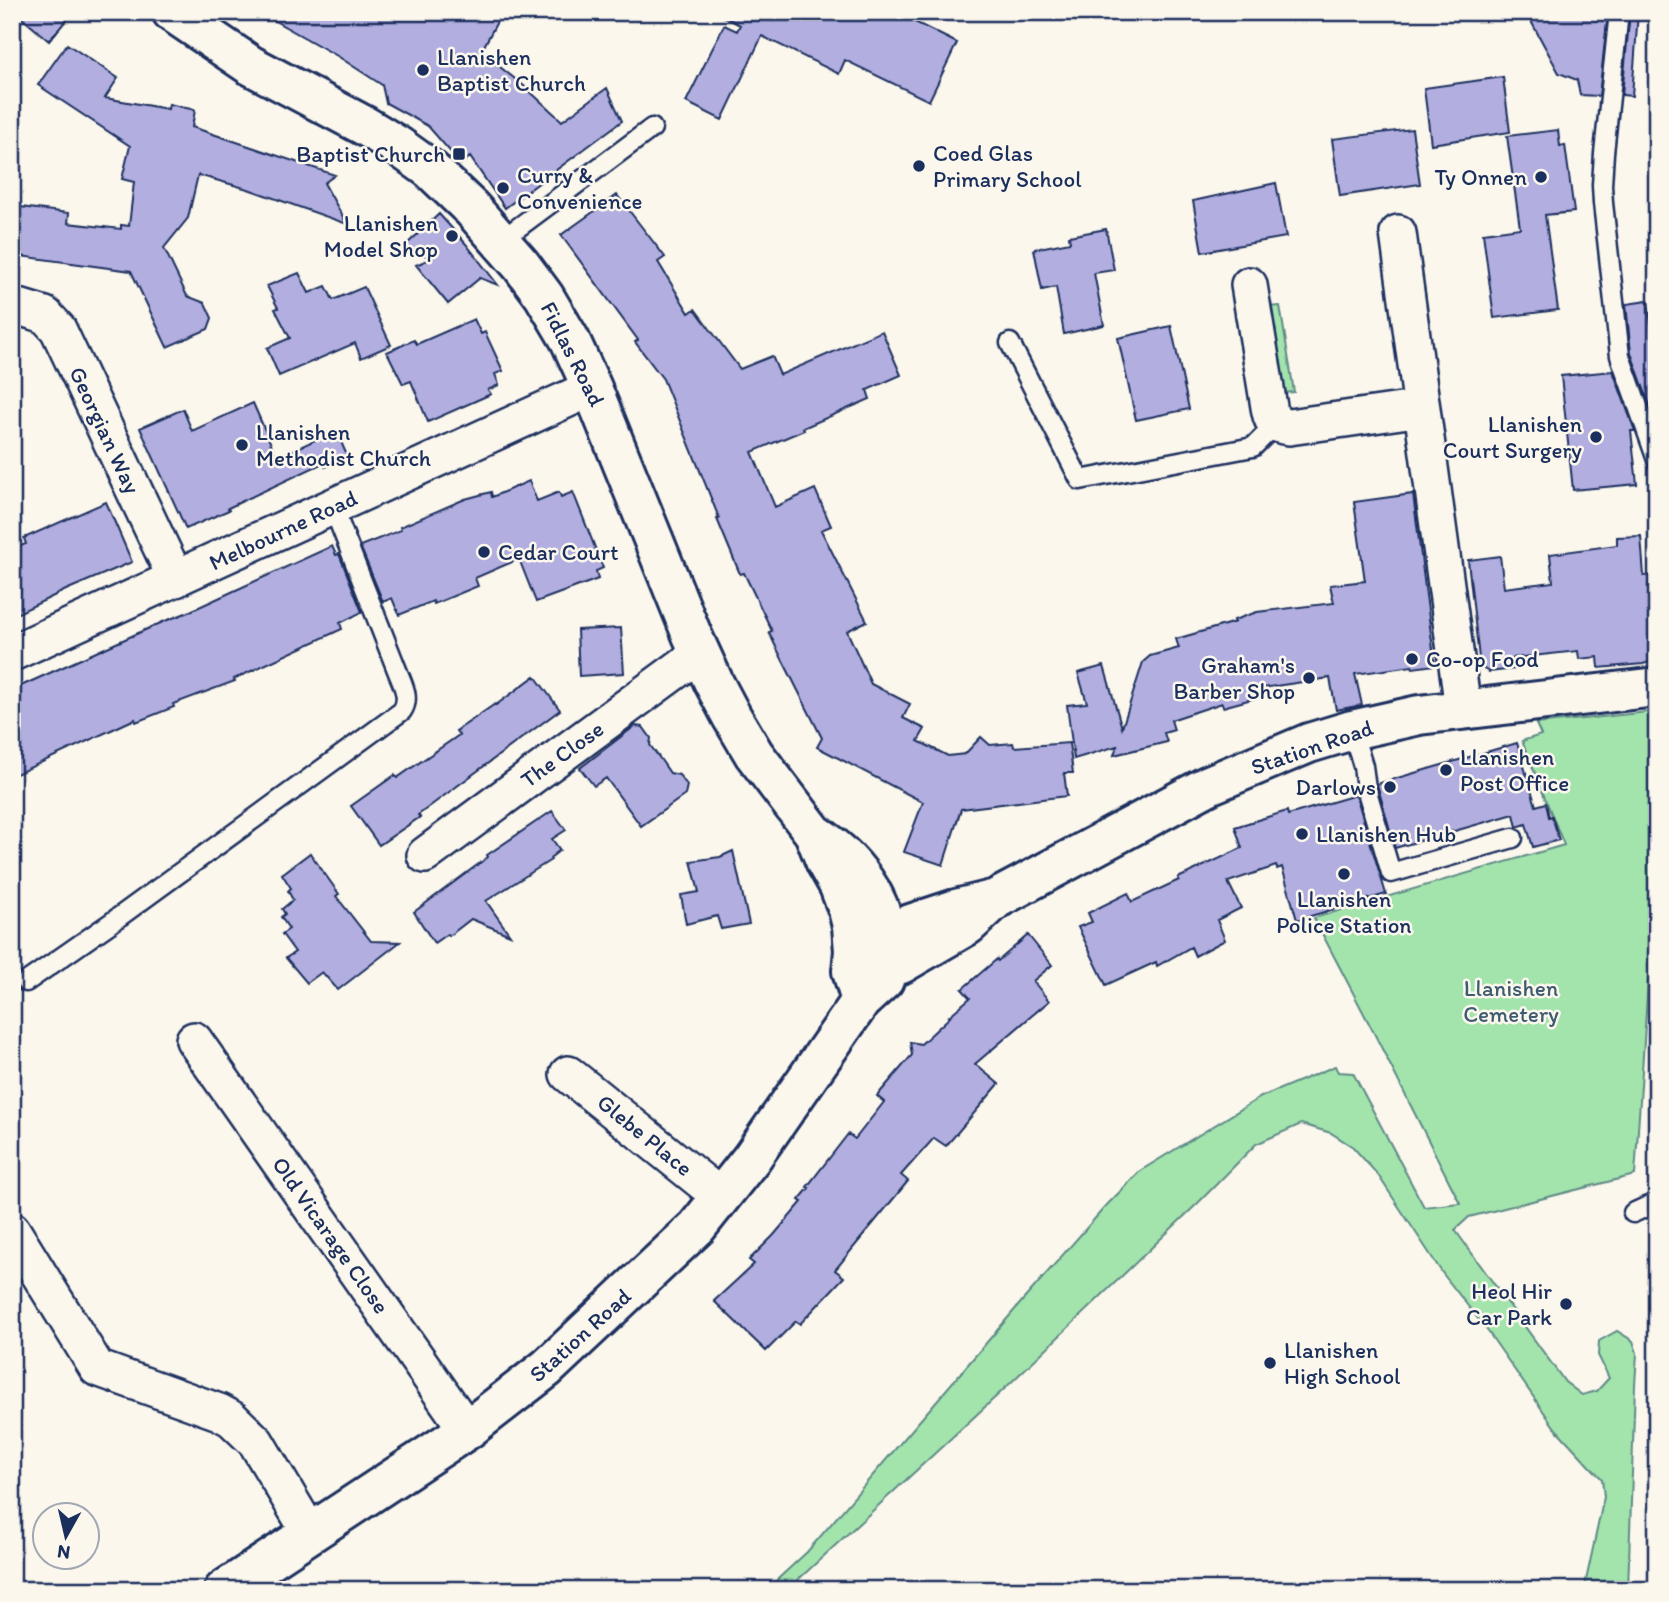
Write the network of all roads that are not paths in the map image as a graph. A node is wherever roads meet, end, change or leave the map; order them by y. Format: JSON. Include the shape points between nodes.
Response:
{"nodes":[{"id":1,"x":172,"y":12,"type":"edge"},
{"id":2,"x":1619,"y":12,"type":"edge"},
{"id":3,"x":652,"y":128,"type":"dead end"},
{"id":4,"x":1398,"y":233,"type":"dead end"},
{"id":5,"x":500,"y":241,"type":"junction"},
{"id":6,"x":1249,"y":285,"type":"dead end"},
{"id":7,"x":12,"y":305,"type":"edge"},
{"id":8,"x":1010,"y":343,"type":"dead end"},
{"id":9,"x":593,"y":388,"type":"junction"},
{"id":10,"x":1422,"y":408,"type":"junction"},
{"id":11,"x":1276,"y":424,"type":"junction"},
{"id":12,"x":1657,"y":460,"type":"edge"},
{"id":13,"x":334,"y":507,"type":"junction"},
{"id":14,"x":176,"y":579,"type":"junction"},
{"id":15,"x":12,"y":653,"type":"edge"},
{"id":16,"x":700,"y":653,"type":"junction"},
{"id":17,"x":1657,"y":687,"type":"edge"},
{"id":18,"x":1463,"y":709,"type":"junction"},
{"id":19,"x":1352,"y":730,"type":"junction"},
{"id":20,"x":1513,"y":838,"type":"dead end"},
{"id":21,"x":425,"y":855,"type":"dead end"},
{"id":22,"x":876,"y":950,"type":"junction"},
{"id":23,"x":26,"y":982,"type":"dead end"},
{"id":24,"x":194,"y":1040,"type":"dead end"},
{"id":25,"x":568,"y":1074,"type":"dead end"},
{"id":26,"x":722,"y":1197,"type":"junction"},
{"id":27,"x":1657,"y":1202,"type":"edge"},
{"id":28,"x":1633,"y":1213,"type":"dead end"},
{"id":29,"x":12,"y":1230,"type":"edge"},
{"id":30,"x":467,"y":1430,"type":"junction"},
{"id":31,"x":310,"y":1533,"type":"junction"},
{"id":32,"x":224,"y":1590,"type":"edge"}],
"edges":[{"from":1,"to":5,"type":"main road","name":"Fidlas Road","via":[[250,65],[398,146],[453,190]]},
{"from":2,"to":12,"type":"lane","via":[[1603,203],[1620,356]]},
{"from":3,"to":5,"type":"lane"},
{"from":4,"to":10,"type":"street"},
{"from":5,"to":9,"type":"main road","name":"Fidlas Road","via":[[544,296]]},
{"from":6,"to":11,"type":"street","via":[[1271,419]]},
{"from":7,"to":14,"type":"street","name":"Georgian Way","via":[[45,315],[58,329]]},
{"from":8,"to":11,"type":"lane","via":[[1080,480],[1253,447]]},
{"from":9,"to":13,"type":"street","name":"Melbourne Road"},
{"from":9,"to":16,"type":"main road","name":"Fidlas Road"},
{"from":10,"to":11,"type":"street","via":[[1289,428]]},
{"from":10,"to":18,"type":"street"},
{"from":13,"to":14,"type":"street","name":"Melbourne Road"},
{"from":13,"to":23,"type":"lane","via":[[407,705]]},
{"from":14,"to":15,"type":"street","name":"Melbourne Road"},
{"from":16,"to":21,"type":"street","name":"The Close"},
{"from":16,"to":22,"type":"main road","name":"Fidlas Road","via":[[754,754],[814,833],[852,926]]},
{"from":17,"to":18,"type":"main road","name":"Station Road"},
{"from":18,"to":19,"type":"main road","name":"Station Road"},
{"from":19,"to":20,"type":"lane","via":[[1391,873]]},
{"from":19,"to":22,"type":"main road","name":"Station Road","via":[[1290,750],[1209,785],[996,899],[968,925],[901,964]]},
{"from":22,"to":26,"type":"main road","name":"Station Road","via":[[884,981],[861,1001]]},
{"from":24,"to":30,"type":"street","name":"Old Vicarage Close"},
{"from":25,"to":26,"type":"street","name":"Glebe Place"},
{"from":26,"to":30,"type":"main road","name":"Station Road","via":[[697,1227],[547,1368]]},
{"from":27,"to":28,"type":"lane"},
{"from":29,"to":31,"type":"street","via":[[97,1368],[232,1419],[256,1442]]},
{"from":30,"to":31,"type":"main road","name":"Station Road"},
{"from":31,"to":32,"type":"main road","name":"Station Road"}]}
